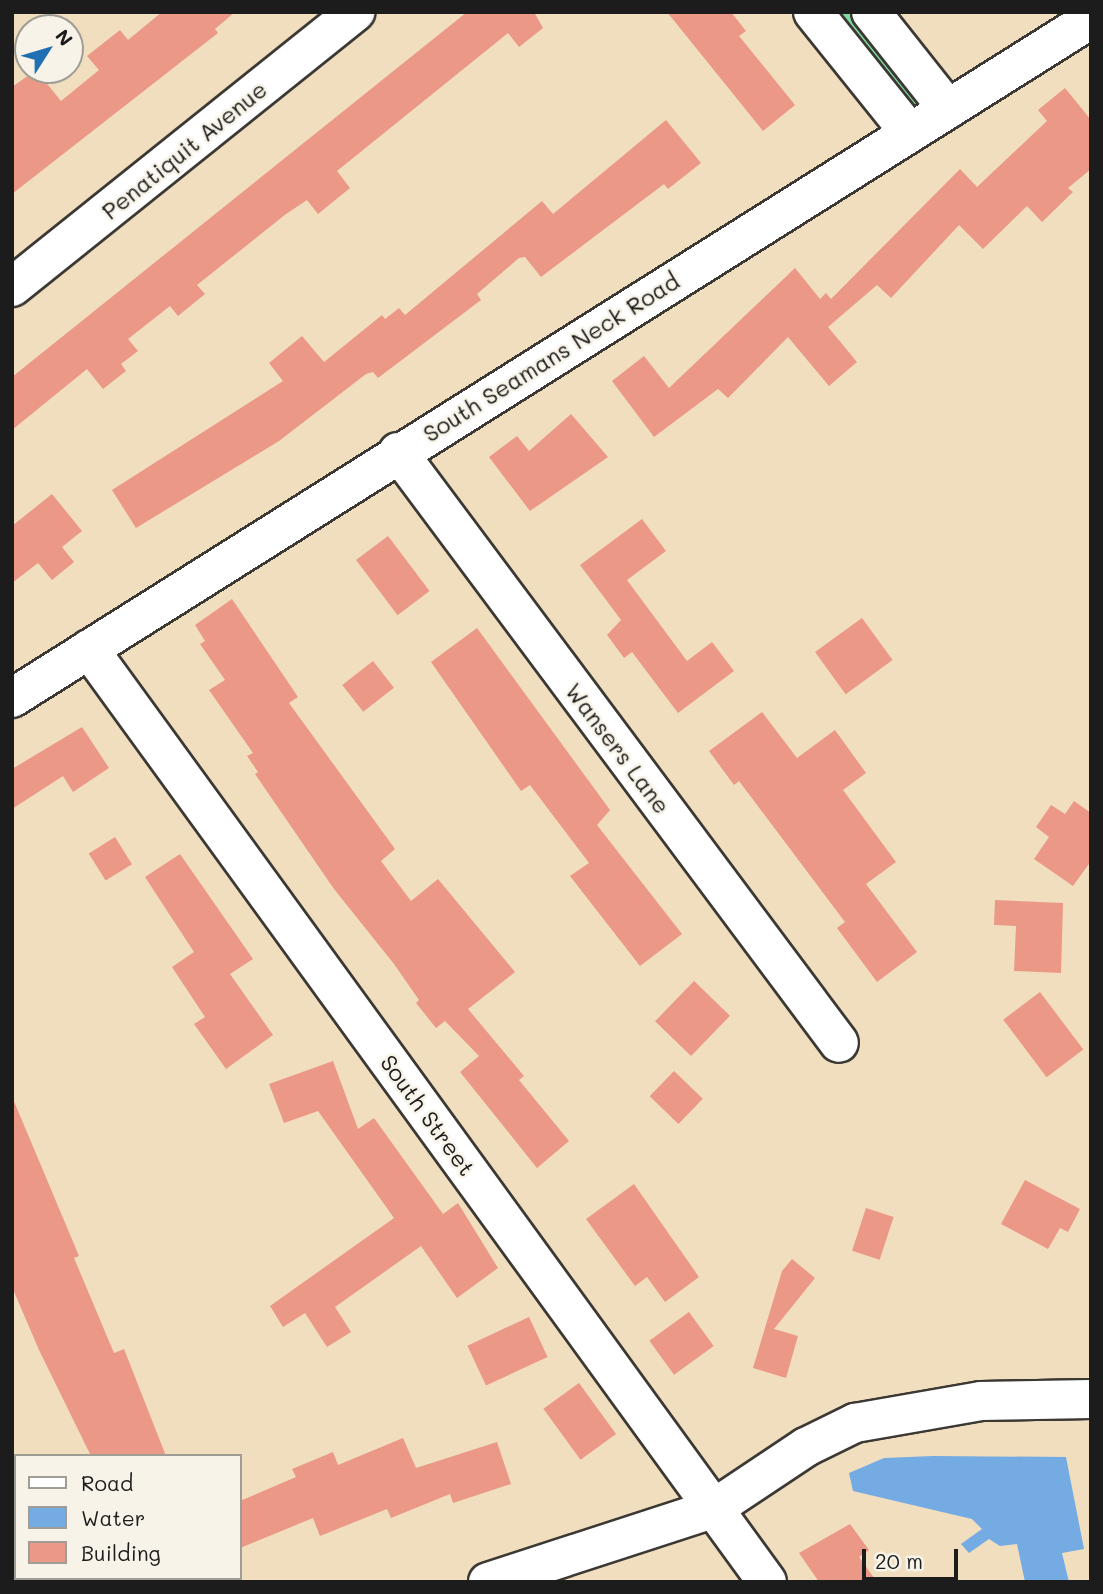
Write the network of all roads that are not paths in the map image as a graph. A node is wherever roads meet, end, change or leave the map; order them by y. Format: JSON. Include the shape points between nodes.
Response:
{"nodes":[{"id":1,"x":355,"y":12,"type":"edge"},
{"id":2,"x":813,"y":12,"type":"edge"},
{"id":3,"x":871,"y":12,"type":"edge"},
{"id":4,"x":1091,"y":19,"type":"edge"},
{"id":5,"x":948,"y":109,"type":"junction"},
{"id":6,"x":909,"y":133,"type":"junction"},
{"id":7,"x":12,"y":287,"type":"edge"},
{"id":8,"x":398,"y":452,"type":"junction"},
{"id":9,"x":89,"y":649,"type":"junction"},
{"id":10,"x":12,"y":698,"type":"edge"},
{"id":11,"x":839,"y":1043,"type":"dead end"},
{"id":12,"x":1091,"y":1399,"type":"edge"},
{"id":13,"x":713,"y":1509,"type":"junction"},
{"id":14,"x":488,"y":1582,"type":"edge"},
{"id":15,"x":767,"y":1582,"type":"edge"}],
"edges":[{"from":1,"to":7,"type":"street","name":"Penatiquit Avenue"},
{"from":2,"to":6,"type":"street"},
{"from":3,"to":5,"type":"street"},
{"from":4,"to":5,"type":"street","name":"South Seamans Neck Road"},
{"from":5,"to":6,"type":"street","name":"South Seamans Neck Road"},
{"from":6,"to":8,"type":"street","name":"South Seamans Neck Road"},
{"from":8,"to":9,"type":"street","name":"South Seamans Neck Road"},
{"from":8,"to":11,"type":"street","name":"Wansers Lane"},
{"from":9,"to":10,"type":"street","name":"South Seamans Neck Road"},
{"from":9,"to":13,"type":"street","name":"South Street"},
{"from":12,"to":13,"type":"street","via":[[981,1401],[855,1423],[806,1447]]},
{"from":13,"to":14,"type":"street"},
{"from":13,"to":15,"type":"street","name":"South Street"}]}
